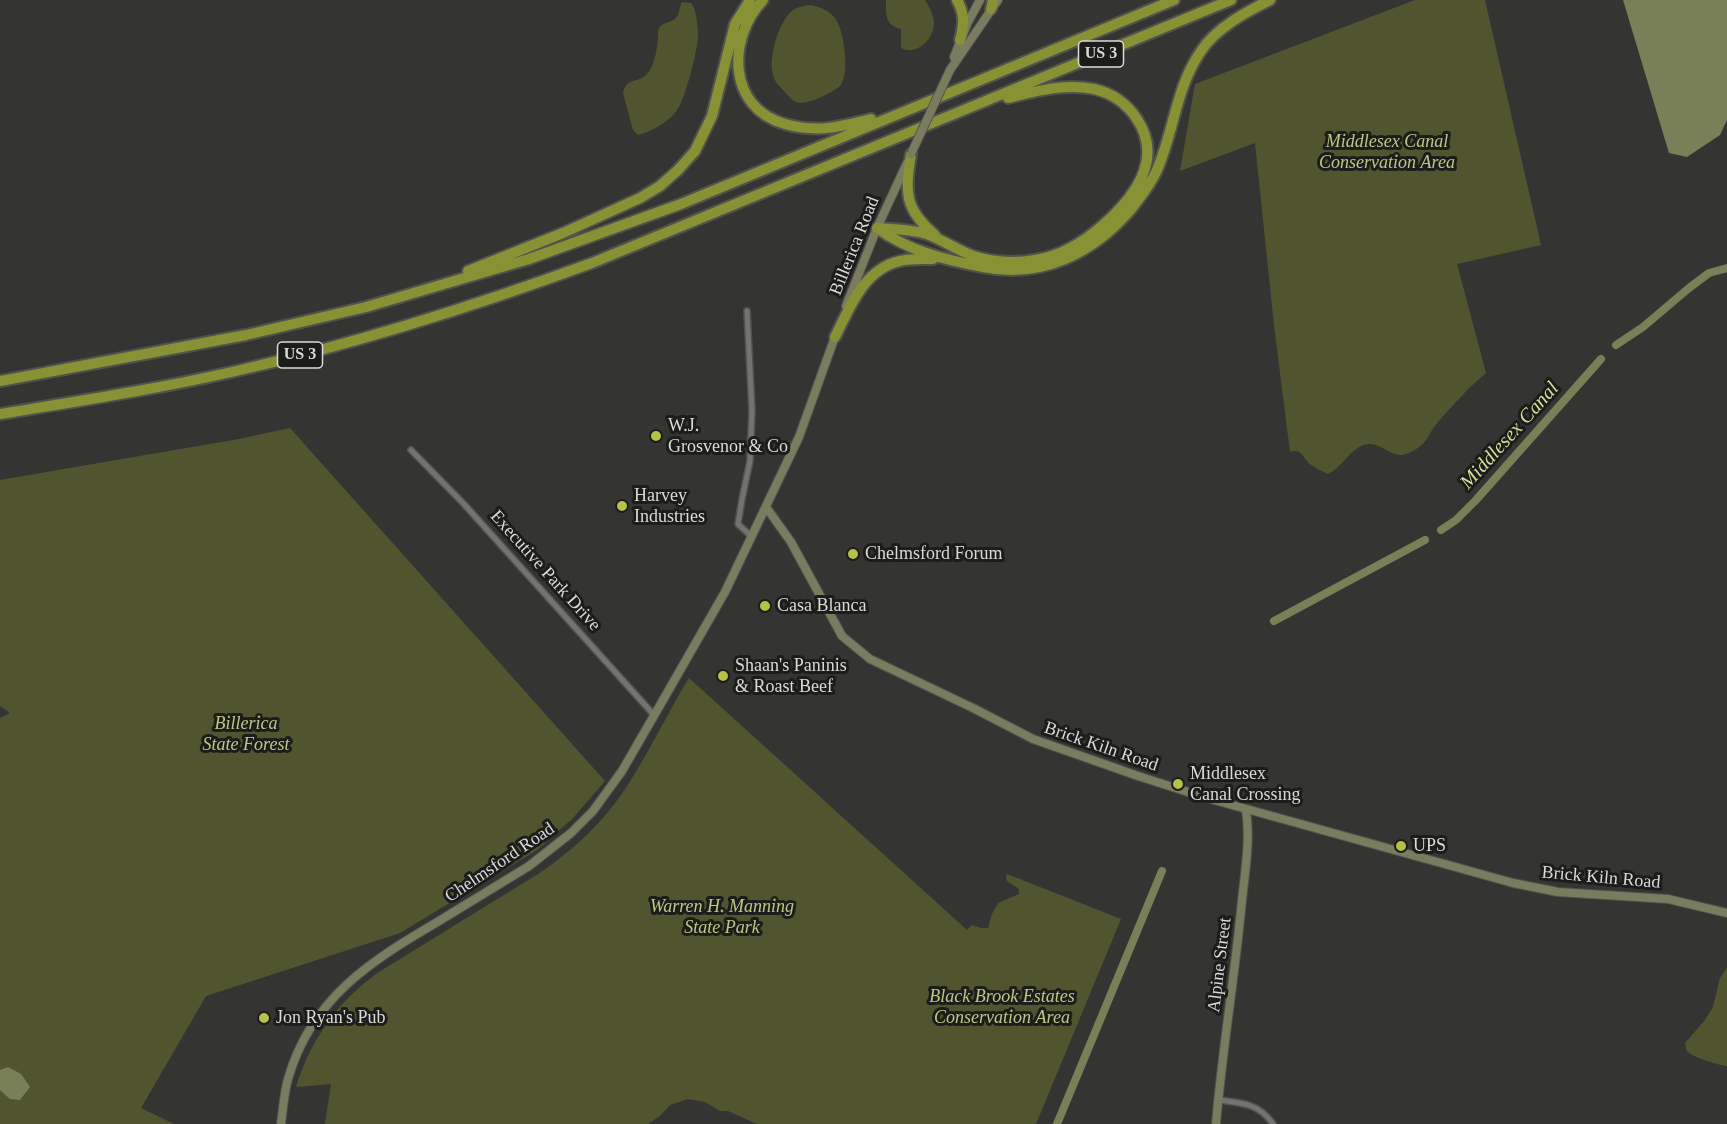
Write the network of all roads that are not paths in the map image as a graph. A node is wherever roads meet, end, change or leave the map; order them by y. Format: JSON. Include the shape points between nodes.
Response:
{"nodes":[{"id":1,"x":750,"y":0,"type":"edge"},
{"id":2,"x":763,"y":0,"type":"edge"},
{"id":3,"x":957,"y":0,"type":"edge"},
{"id":4,"x":980,"y":0,"type":"edge"},
{"id":5,"x":1174,"y":0,"type":"edge"},
{"id":6,"x":1231,"y":0,"type":"edge"},
{"id":7,"x":1270,"y":0,"type":"edge"},
{"id":8,"x":994,"y":3,"type":"edge"},
{"id":9,"x":960,"y":40,"type":"junction"},
{"id":10,"x":950,"y":70,"type":"junction"},
{"id":11,"x":917,"y":106,"type":"junction"},
{"id":12,"x":970,"y":108,"type":"junction"},
{"id":13,"x":911,"y":154,"type":"junction"},
{"id":14,"x":877,"y":228,"type":"junction"},
{"id":15,"x":939,"y":240,"type":"junction"},
{"id":16,"x":948,"y":259,"type":"junction"},
{"id":17,"x":428,"y":289,"type":"junction"},
{"id":18,"x":747,"y":311,"type":"dead end"},
{"id":19,"x":835,"y":337,"type":"junction"},
{"id":20,"x":0,"y":381,"type":"edge"},
{"id":21,"x":0,"y":414,"type":"edge"},
{"id":22,"x":798,"y":437,"type":"joint"},
{"id":23,"x":411,"y":450,"type":"dead end"},
{"id":24,"x":766,"y":507,"type":"junction"},
{"id":25,"x":752,"y":537,"type":"junction"},
{"id":26,"x":654,"y":715,"type":"junction"},
{"id":27,"x":1246,"y":810,"type":"junction"},
{"id":28,"x":1727,"y":913,"type":"edge"},
{"id":29,"x":1218,"y":1100,"type":"junction"},
{"id":30,"x":281,"y":1124,"type":"edge"},
{"id":31,"x":1216,"y":1124,"type":"edge"},
{"id":32,"x":1273,"y":1124,"type":"edge"}],
"edges":[{"from":1,"to":17,"type":"highway","via":[[735,24],[707,128],[695,151],[670,178],[640,198]]},
{"from":2,"to":11,"type":"highway","via":[[744,27],[738,66],[747,95],[759,110],[783,123],[822,130]]},
{"from":3,"to":9,"type":"highway","via":[[964,18]]},
{"from":4,"to":9,"type":"main road","name":"Billerica Road"},
{"from":5,"to":11,"type":"highway","number":"US 3"},
{"from":6,"to":12,"type":"highway","number":"US 3"},
{"from":7,"to":16,"type":"highway","via":[[1229,25],[1202,49],[1184,81],[1154,178],[1127,213],[1096,242],[1059,262],[1022,270],[991,269]]},
{"from":8,"to":10,"type":"main road","name":"Billerica Road"},
{"from":9,"to":10,"type":"main road","name":"Billerica Road"},
{"from":10,"to":13,"type":"main road","name":"Billerica Road","bridge":true},
{"from":11,"to":17,"type":"highway","number":"US 3","via":[[628,224]]},
{"from":12,"to":15,"type":"highway","via":[[1042,89],[1095,90],[1114,97],[1137,118],[1148,148],[1146,167],[1134,191],[1107,221],[1078,244],[1050,256],[998,261],[967,254]]},
{"from":12,"to":21,"type":"highway","number":"US 3","via":[[592,263],[418,323],[236,371]]},
{"from":13,"to":14,"type":"main road","name":"Billerica Road"},
{"from":13,"to":15,"type":"highway","via":[[907,183],[910,206]]},
{"from":14,"to":15,"type":"highway","via":[[913,231]]},
{"from":14,"to":16,"type":"highway","via":[[892,240]]},
{"from":14,"to":19,"type":"main road","name":"Billerica Road"},
{"from":16,"to":19,"type":"highway","via":[[907,260],[881,269],[862,286]]},
{"from":17,"to":20,"type":"highway","number":"US 3","via":[[246,335]]},
{"from":18,"to":25,"type":"street","via":[[752,410],[750,461],[738,524]]},
{"from":19,"to":22,"type":"main road","name":"Billerica Road"},
{"from":22,"to":24,"type":"main road","name":"Chelmsford Road"},
{"from":23,"to":26,"type":"street","name":"Executive Park Drive"},
{"from":24,"to":25,"type":"main road","name":"Chelmsford Road"},
{"from":24,"to":27,"type":"main road","name":"Brick Kiln Road","via":[[791,542],[842,636],[870,659],[1033,739]]},
{"from":25,"to":26,"type":"main road","name":"Chelmsford Road"},
{"from":26,"to":30,"type":"main road","name":"Chelmsford Road","via":[[618,777],[571,833],[529,866],[373,962],[346,984],[310,1029],[297,1054]]},
{"from":27,"to":28,"type":"main road","name":"Brick Kiln Road","via":[[1533,887],[1651,897]]},
{"from":27,"to":29,"type":"main road","name":"Alpine Street","via":[[1243,894]]},
{"from":29,"to":31,"type":"main road","name":"Alpine Street"},
{"from":29,"to":32,"type":"street","via":[[1252,1106]]}]}
